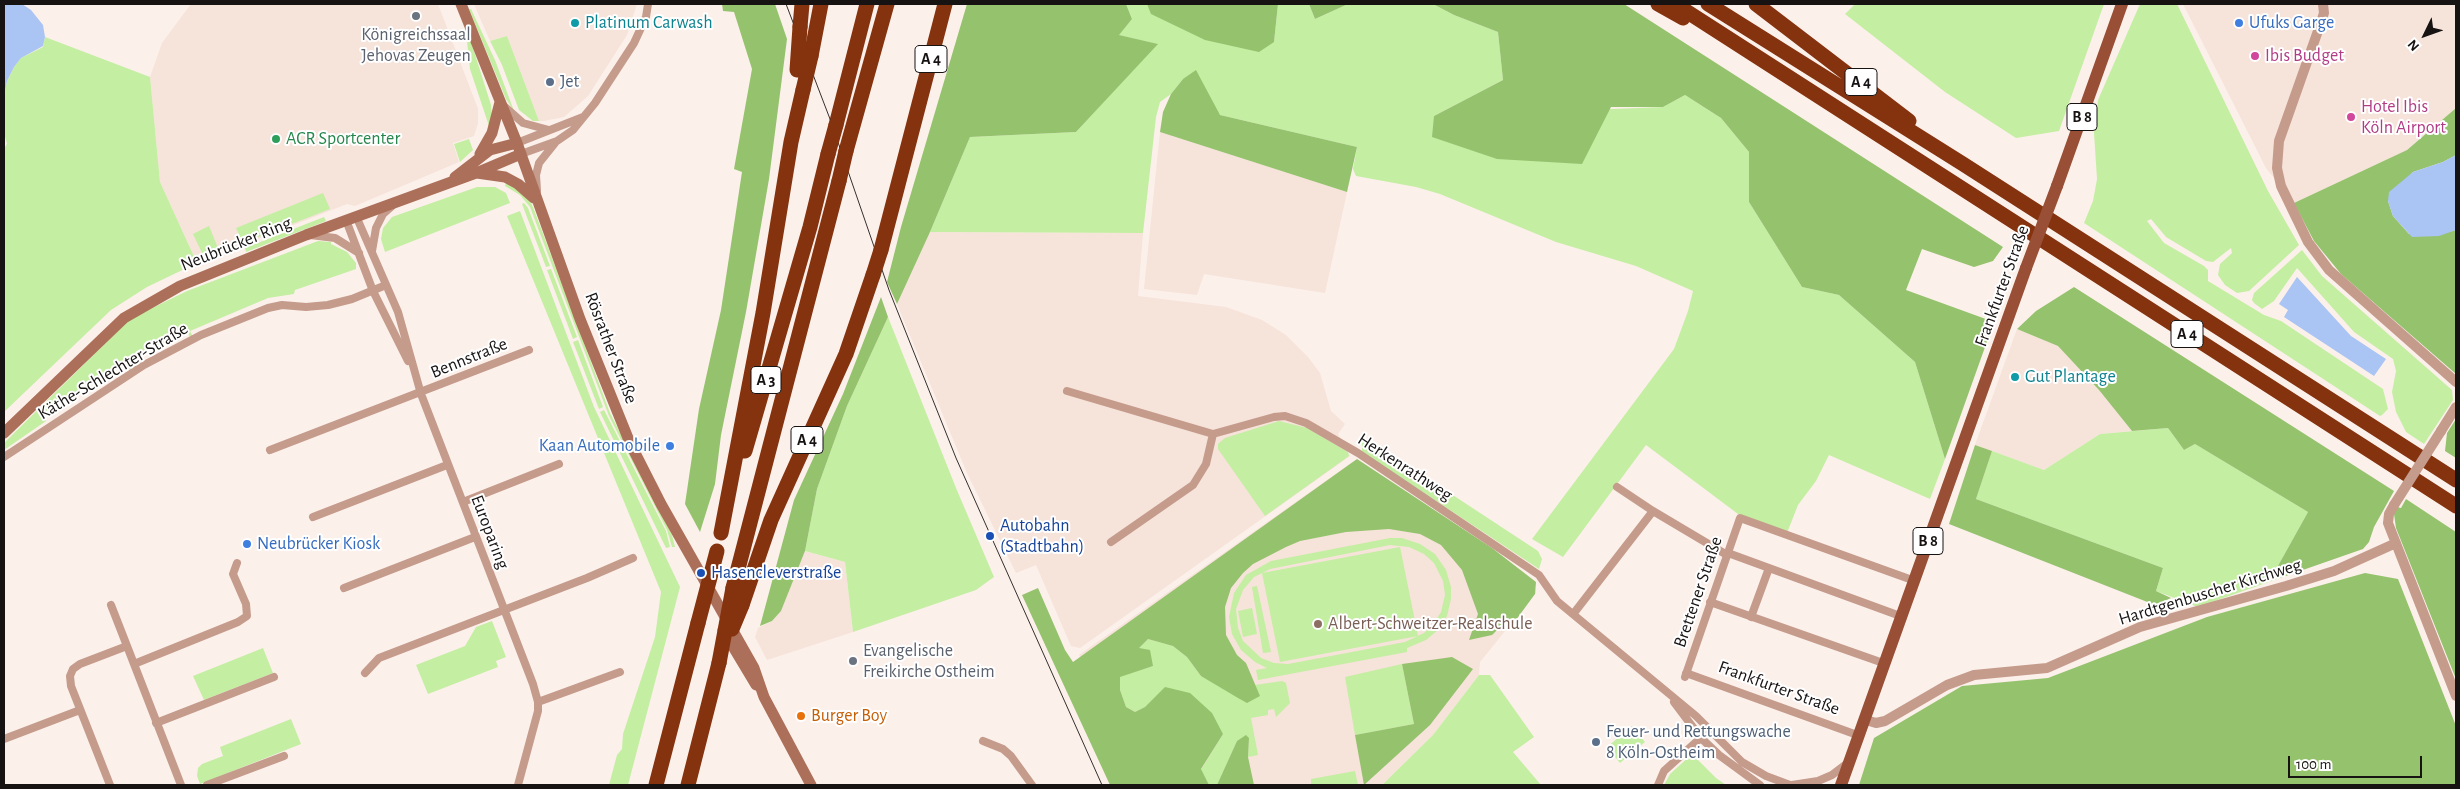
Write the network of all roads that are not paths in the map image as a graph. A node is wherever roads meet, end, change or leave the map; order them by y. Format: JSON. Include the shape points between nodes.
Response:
{"nodes":[{"id":1,"x":461,"y":4,"type":"edge"},
{"id":2,"x":648,"y":4,"type":"edge"},
{"id":3,"x":802,"y":4,"type":"edge"},
{"id":4,"x":821,"y":4,"type":"edge"},
{"id":5,"x":867,"y":4,"type":"edge"},
{"id":6,"x":887,"y":4,"type":"edge"},
{"id":7,"x":947,"y":4,"type":"edge"},
{"id":8,"x":1658,"y":4,"type":"edge"},
{"id":9,"x":1675,"y":4,"type":"edge"},
{"id":10,"x":1708,"y":4,"type":"edge"},
{"id":11,"x":1756,"y":4,"type":"edge"},
{"id":12,"x":2122,"y":4,"type":"edge"},
{"id":13,"x":2323,"y":4,"type":"edge"},
{"id":14,"x":1815,"y":94,"type":"junction"},
{"id":15,"x":500,"y":101,"type":"junction"},
{"id":16,"x":583,"y":117,"type":"junction"},
{"id":17,"x":551,"y":130,"type":"junction"},
{"id":18,"x":557,"y":141,"type":"junction"},
{"id":19,"x":791,"y":142,"type":"junction"},
{"id":20,"x":519,"y":148,"type":"junction"},
{"id":21,"x":477,"y":159,"type":"junction"},
{"id":22,"x":1963,"y":164,"type":"junction"},
{"id":23,"x":476,"y":173,"type":"junction"},
{"id":24,"x":450,"y":181,"type":"junction"},
{"id":25,"x":537,"y":200,"type":"junction"},
{"id":26,"x":397,"y":201,"type":"junction"},
{"id":27,"x":351,"y":218,"type":"junction"},
{"id":28,"x":306,"y":235,"type":"junction"},
{"id":29,"x":359,"y":253,"type":"junction"},
{"id":30,"x":372,"y":253,"type":"junction"},
{"id":31,"x":386,"y":285,"type":"junction"},
{"id":32,"x":373,"y":291,"type":"junction"},
{"id":33,"x":529,"y":350,"type":"dead end"},
{"id":34,"x":414,"y":372,"type":"junction"},
{"id":35,"x":2456,"y":382,"type":"edge"},
{"id":36,"x":1067,"y":391,"type":"dead end"},
{"id":37,"x":421,"y":394,"type":"junction"},
{"id":38,"x":2456,"y":407,"type":"edge"},
{"id":39,"x":4,"y":433,"type":"edge"},
{"id":40,"x":1214,"y":434,"type":"junction"},
{"id":41,"x":270,"y":450,"type":"dead end"},
{"id":42,"x":4,"y":457,"type":"edge"},
{"id":43,"x":559,"y":464,"type":"dead end"},
{"id":44,"x":447,"y":465,"type":"junction"},
{"id":45,"x":2456,"y":480,"type":"edge"},
{"id":46,"x":1617,"y":486,"type":"dead end"},
{"id":47,"x":463,"y":502,"type":"junction"},
{"id":48,"x":2456,"y":506,"type":"edge"},
{"id":49,"x":1653,"y":511,"type":"junction"},
{"id":50,"x":314,"y":517,"type":"dead end"},
{"id":51,"x":721,"y":533,"type":"junction"},
{"id":52,"x":475,"y":537,"type":"junction"},
{"id":53,"x":1111,"y":542,"type":"dead end"},
{"id":54,"x":2396,"y":543,"type":"junction"},
{"id":55,"x":1727,"y":554,"type":"junction"},
{"id":56,"x":633,"y":558,"type":"dead end"},
{"id":57,"x":238,"y":563,"type":"dead end"},
{"id":58,"x":1769,"y":568,"type":"junction"},
{"id":59,"x":1915,"y":581,"type":"junction"},
{"id":60,"x":344,"y":588,"type":"dead end"},
{"id":61,"x":1710,"y":602,"type":"junction"},
{"id":62,"x":111,"y":605,"type":"dead end"},
{"id":63,"x":504,"y":610,"type":"junction"},
{"id":64,"x":1574,"y":613,"type":"junction"},
{"id":65,"x":1751,"y":617,"type":"junction"},
{"id":66,"x":1903,"y":617,"type":"junction"},
{"id":67,"x":127,"y":646,"type":"junction"},
{"id":68,"x":134,"y":664,"type":"junction"},
{"id":69,"x":719,"y":664,"type":"junction"},
{"id":70,"x":1886,"y":664,"type":"junction"},
{"id":71,"x":620,"y":672,"type":"dead end"},
{"id":72,"x":365,"y":674,"type":"dead end"},
{"id":73,"x":1686,"y":675,"type":"joint"},
{"id":74,"x":274,"y":677,"type":"dead end"},
{"id":75,"x":1662,"y":687,"type":"junction"},
{"id":76,"x":2456,"y":696,"type":"edge"},
{"id":77,"x":538,"y":702,"type":"junction"},
{"id":78,"x":80,"y":710,"type":"junction"},
{"id":79,"x":1866,"y":720,"type":"junction"},
{"id":80,"x":156,"y":723,"type":"junction"},
{"id":81,"x":1709,"y":730,"type":"junction"},
{"id":82,"x":1860,"y":736,"type":"junction"},
{"id":83,"x":1701,"y":738,"type":"junction"},
{"id":84,"x":4,"y":739,"type":"edge"},
{"id":85,"x":983,"y":741,"type":"dead end"},
{"id":86,"x":284,"y":756,"type":"dead end"},
{"id":87,"x":1850,"y":761,"type":"junction"},
{"id":88,"x":110,"y":785,"type":"edge"},
{"id":89,"x":181,"y":785,"type":"edge"},
{"id":90,"x":207,"y":785,"type":"edge"},
{"id":91,"x":518,"y":785,"type":"edge"},
{"id":92,"x":656,"y":785,"type":"edge"},
{"id":93,"x":688,"y":785,"type":"edge"},
{"id":94,"x":811,"y":785,"type":"edge"},
{"id":95,"x":1032,"y":785,"type":"edge"},
{"id":96,"x":1658,"y":785,"type":"edge"},
{"id":97,"x":1760,"y":785,"type":"edge"},
{"id":98,"x":1791,"y":785,"type":"edge"},
{"id":99,"x":1841,"y":785,"type":"edge"}],
"edges":[{"from":1,"to":15,"type":"main road","name":"Rösrather Straße"},
{"from":2,"to":16,"type":"street","via":[[646,17],[634,43]]},
{"from":3,"to":19,"type":"highway","bridge":true},
{"from":4,"to":19,"type":"highway","bridge":true},
{"from":5,"to":51,"type":"highway","number":"A 3","bridge":true,"via":[[810,227]]},
{"from":6,"to":69,"type":"highway","number":"A 3","bridge":true,"via":[[733,588]]},
{"from":7,"to":69,"type":"highway","number":"A 4","bridge":true,"via":[[873,276],[846,354],[771,520]]},
{"from":8,"to":14,"type":"highway","number":"A 4"},
{"from":9,"to":14,"type":"highway"},
{"from":10,"to":22,"type":"highway"},
{"from":11,"to":22,"type":"highway","number":"A 4"},
{"from":12,"to":59,"type":"main road","name":"Frankfurter Straße","number":"B 8","bridge":true},
{"from":13,"to":35,"type":"street","via":[[2319,28],[2279,141],[2277,168],[2281,186],[2308,242],[2329,270]]},
{"from":14,"to":48,"type":"highway","number":"A 4"},
{"from":15,"to":17,"type":"street","via":[[523,123]]},
{"from":15,"to":20,"type":"main road","name":"Rösrather Straße"},
{"from":15,"to":21,"type":"main road","via":[[492,133]]},
{"from":16,"to":17,"type":"street"},
{"from":16,"to":18,"type":"street","via":[[573,130]]},
{"from":17,"to":20,"type":"street"},
{"from":18,"to":20,"type":"street"},
{"from":18,"to":25,"type":"street","name":"Rösrather Straße","via":[[539,163]]},
{"from":19,"to":51,"type":"highway","via":[[763,313]]},
{"from":20,"to":21,"type":"main road","via":[[499,146]]},
{"from":20,"to":23,"type":"main road","name":"Neubrücker Ring"},
{"from":20,"to":25,"type":"main road","name":"Rösrather Straße"},
{"from":21,"to":24,"type":"main road"},
{"from":22,"to":45,"type":"highway","number":"A 4"},
{"from":23,"to":24,"type":"main road","name":"Neubrücker Ring"},
{"from":23,"to":25,"type":"main road","via":[[505,177]]},
{"from":24,"to":26,"type":"main road","name":"Neubrücker Ring"},
{"from":25,"to":94,"type":"main road","name":"Rösrather Straße","via":[[630,443],[754,668],[764,697]]},
{"from":26,"to":27,"type":"main road","name":"Neubrücker Ring"},
{"from":26,"to":30,"type":"street","via":[[379,220]]},
{"from":27,"to":28,"type":"main road","name":"Neubrücker Ring"},
{"from":27,"to":29,"type":"street","name":"Europaring"},
{"from":27,"to":30,"type":"street","name":"Europaring"},
{"from":28,"to":29,"type":"street","via":[[335,238]]},
{"from":28,"to":39,"type":"main road","name":"Neubrücker Ring","via":[[180,286],[124,318]]},
{"from":29,"to":32,"type":"street","name":"Europaring"},
{"from":30,"to":31,"type":"street","name":"Europaring"},
{"from":31,"to":32,"type":"street","name":"Käthe-Schlechter-Straße"},
{"from":31,"to":34,"type":"street","name":"Europaring","via":[[398,312]]},
{"from":32,"to":34,"type":"street","name":"Europaring"},
{"from":32,"to":42,"type":"street","name":"Käthe-Schlechter-Straße","via":[[328,305],[268,308],[201,335],[144,366]]},
{"from":33,"to":37,"type":"street","name":"Bennstraße"},
{"from":34,"to":37,"type":"street","name":"Europaring"},
{"from":36,"to":40,"type":"street"},
{"from":37,"to":41,"type":"street","name":"Bennstraße"},
{"from":37,"to":44,"type":"street","name":"Europaring"},
{"from":38,"to":54,"type":"street","bridge":true,"via":[[2389,514],[2388,523]]},
{"from":40,"to":53,"type":"street","via":[[1206,464],[1193,484]]},
{"from":40,"to":64,"type":"street","name":"Herkenrathweg","via":[[1274,417],[1285,416],[1306,423],[1358,453],[1492,541],[1539,575],[1558,601]]},
{"from":43,"to":47,"type":"street"},
{"from":44,"to":47,"type":"street","name":"Europaring"},
{"from":44,"to":50,"type":"street"},
{"from":46,"to":49,"type":"street"},
{"from":47,"to":52,"type":"street","name":"Europaring"},
{"from":49,"to":55,"type":"street"},
{"from":49,"to":64,"type":"street"},
{"from":51,"to":92,"type":"highway","number":"A 3","bridge":true},
{"from":52,"to":60,"type":"street"},
{"from":52,"to":63,"type":"street","name":"Europaring"},
{"from":54,"to":76,"type":"street"},
{"from":54,"to":79,"type":"street","name":"Hardtgenbuscher Kirchweg","via":[[2334,570],[2286,586],[2140,627],[2047,668],[1974,675],[1947,684],[1886,721]]},
{"from":55,"to":58,"type":"street"},
{"from":55,"to":59,"type":"street","name":"Brettener Straße","via":[[1740,518]]},
{"from":55,"to":61,"type":"street","name":"Brettener Straße"},
{"from":56,"to":63,"type":"street"},
{"from":57,"to":68,"type":"street","via":[[233,574],[246,604],[247,616]]},
{"from":58,"to":65,"type":"street"},
{"from":58,"to":66,"type":"street"},
{"from":59,"to":66,"type":"main road","name":"Frankfurter Straße","number":"B 8"},
{"from":61,"to":65,"type":"street"},
{"from":61,"to":73,"type":"street","name":"Brettener Straße"},
{"from":62,"to":67,"type":"street"},
{"from":63,"to":72,"type":"street","via":[[379,658]]},
{"from":63,"to":77,"type":"street","name":"Europaring"},
{"from":64,"to":75,"type":"street"},
{"from":65,"to":70,"type":"street"},
{"from":66,"to":70,"type":"main road","name":"Frankfurter Straße","number":"B 8"},
{"from":67,"to":68,"type":"street"},
{"from":67,"to":78,"type":"street","via":[[73,669],[71,686]]},
{"from":68,"to":80,"type":"street"},
{"from":69,"to":93,"type":"highway","number":"A 3"},
{"from":70,"to":79,"type":"main road","name":"Frankfurter Straße","number":"B 8"},
{"from":71,"to":77,"type":"street"},
{"from":73,"to":82,"type":"street","name":"Frankfurter Straße"},
{"from":74,"to":80,"type":"street"},
{"from":75,"to":81,"type":"street"},
{"from":75,"to":83,"type":"street"},
{"from":77,"to":91,"type":"street","name":"Europaring"},
{"from":78,"to":84,"type":"street"},
{"from":78,"to":88,"type":"street"},
{"from":79,"to":82,"type":"main road","name":"Frankfurter Straße","number":"B 8"},
{"from":80,"to":89,"type":"street"},
{"from":81,"to":83,"type":"street"},
{"from":81,"to":98,"type":"street","via":[[1742,762]]},
{"from":82,"to":87,"type":"main road","name":"Frankfurter Straße","number":"B 8"},
{"from":83,"to":96,"type":"street","via":[[1664,771]]},
{"from":83,"to":97,"type":"street","via":[[1735,770]]},
{"from":85,"to":95,"type":"street","via":[[1011,756]]},
{"from":86,"to":90,"type":"street"},
{"from":87,"to":98,"type":"street","via":[[1818,781]]},
{"from":87,"to":99,"type":"main road","name":"Frankfurter Straße","number":"B 8"}]}
